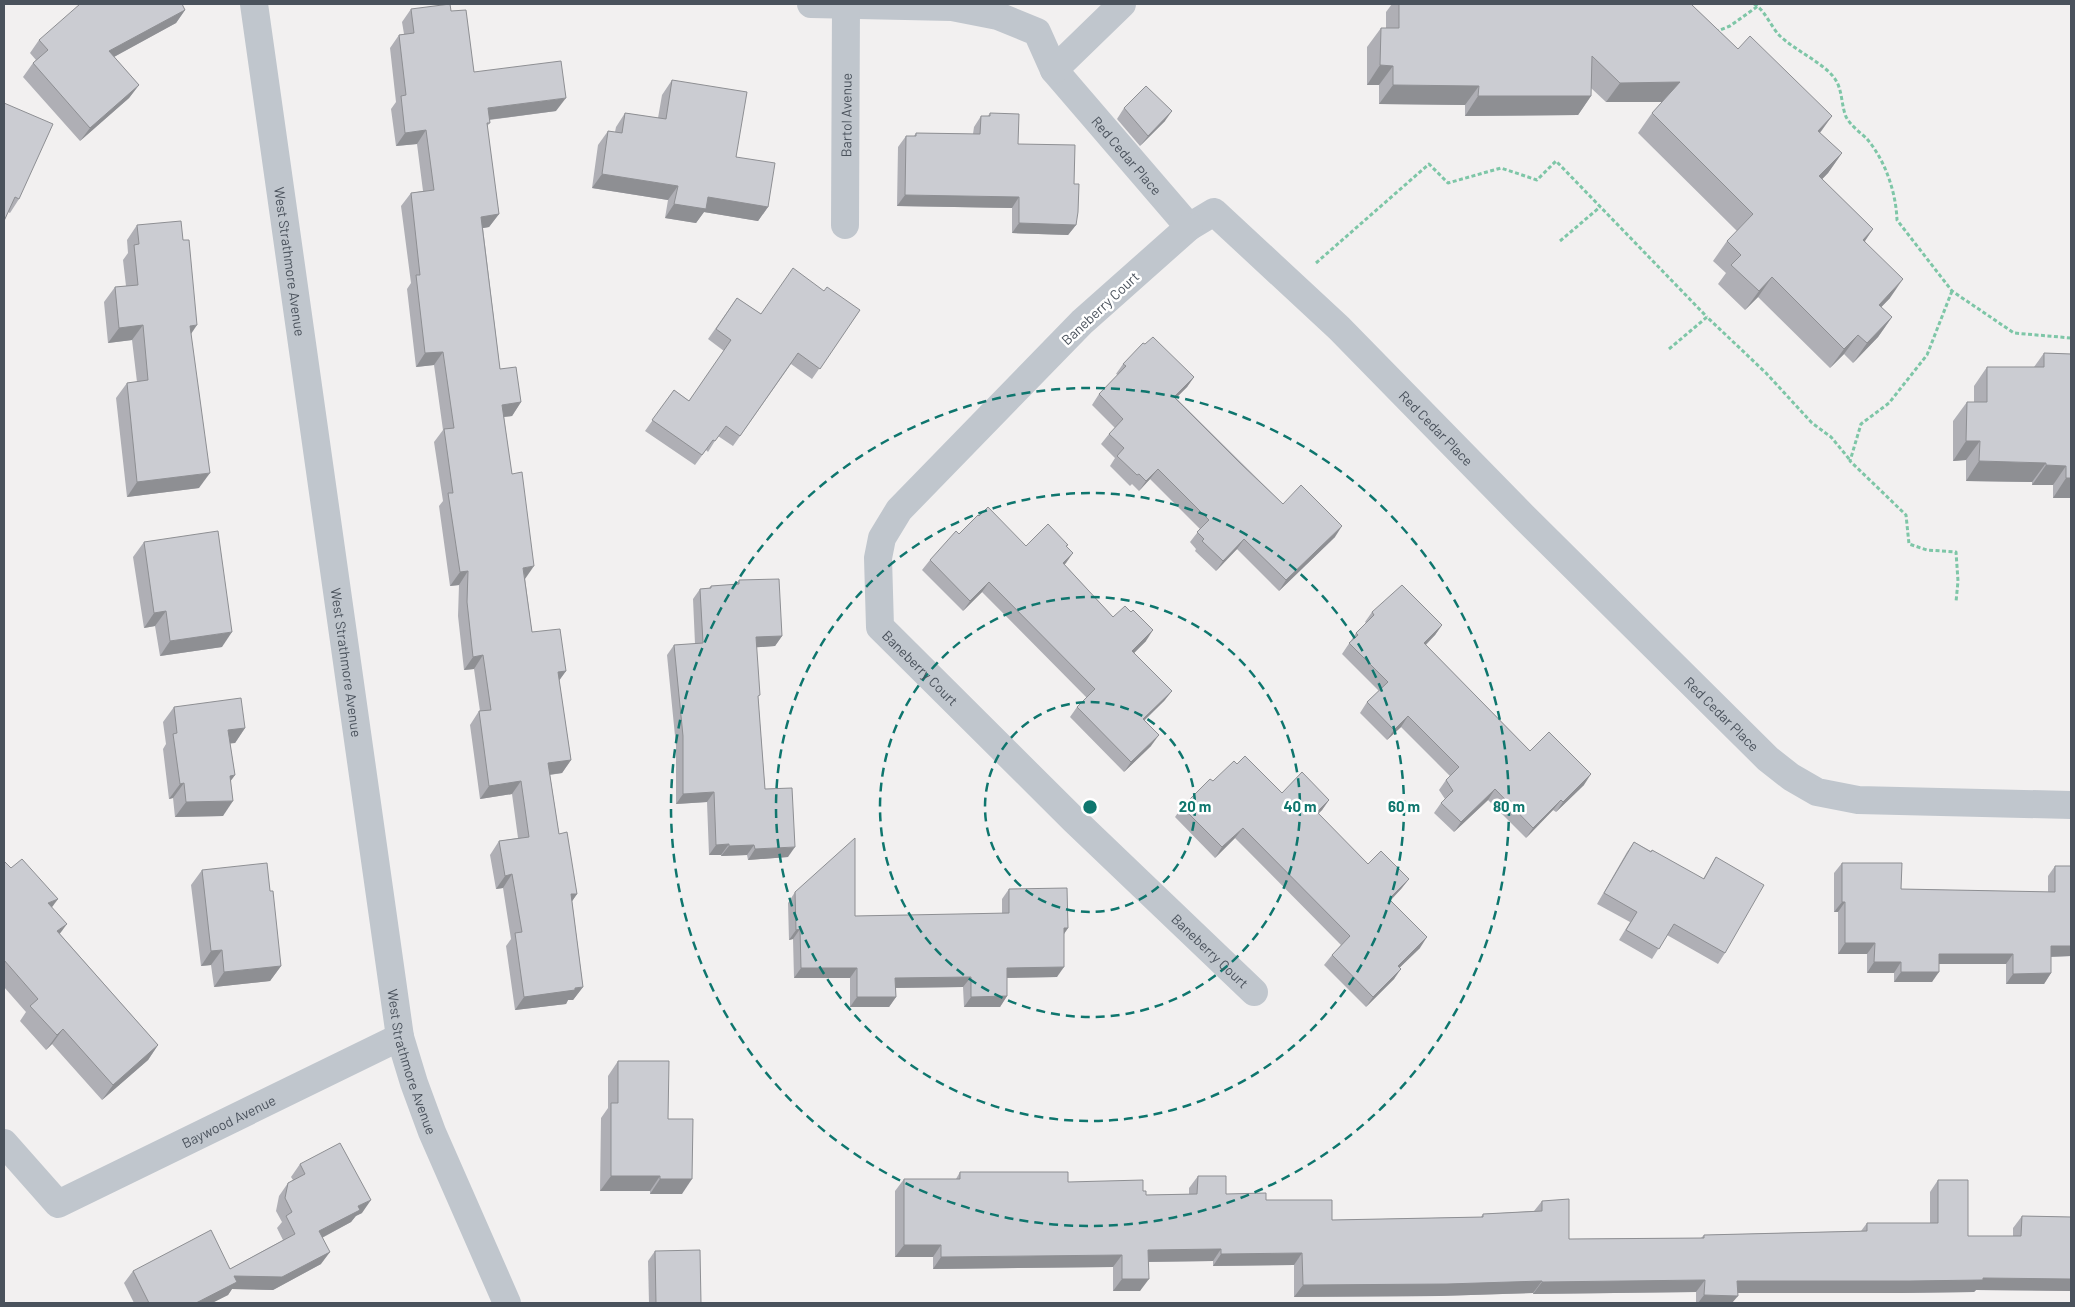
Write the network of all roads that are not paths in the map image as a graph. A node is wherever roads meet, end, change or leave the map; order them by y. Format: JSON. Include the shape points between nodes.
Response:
{"nodes":[{"id":1,"x":254,"y":4,"type":"edge"},
{"id":2,"x":811,"y":4,"type":"edge"},
{"id":3,"x":1122,"y":4,"type":"edge"},
{"id":4,"x":846,"y":5,"type":"edge"},
{"id":5,"x":1054,"y":70,"type":"junction"},
{"id":6,"x":845,"y":225,"type":"dead end"},
{"id":7,"x":1189,"y":227,"type":"junction"},
{"id":8,"x":2071,"y":805,"type":"edge"},
{"id":9,"x":1254,"y":992,"type":"dead end"},
{"id":10,"x":400,"y":1037,"type":"junction"},
{"id":11,"x":4,"y":1143,"type":"edge"},
{"id":12,"x":507,"y":1303,"type":"edge"}],
"edges":[{"from":1,"to":10,"type":"street","name":"West Strathmore Avenue"},
{"from":2,"to":4,"type":"street","name":"Red Cedar Place"},
{"from":3,"to":5,"type":"street"},
{"from":4,"to":5,"type":"street","name":"Red Cedar Place","via":[[952,7],[998,16],[1037,32]]},
{"from":4,"to":6,"type":"street","name":"Bartol Avenue"},
{"from":5,"to":7,"type":"street","name":"Red Cedar Place"},
{"from":7,"to":8,"type":"street","name":"Red Cedar Place","via":[[1214,212],[1283,274],[1768,760],[1791,778],[1817,792],[1858,800]]},
{"from":7,"to":9,"type":"street","name":"Baneberry Court","via":[[1082,322],[898,510],[882,538],[878,558],[880,627],[1074,820]]},
{"from":10,"to":11,"type":"street","name":"Baywood Avenue","via":[[58,1204]]},
{"from":10,"to":12,"type":"street","name":"West Strathmore Avenue","via":[[432,1132]]}]}
